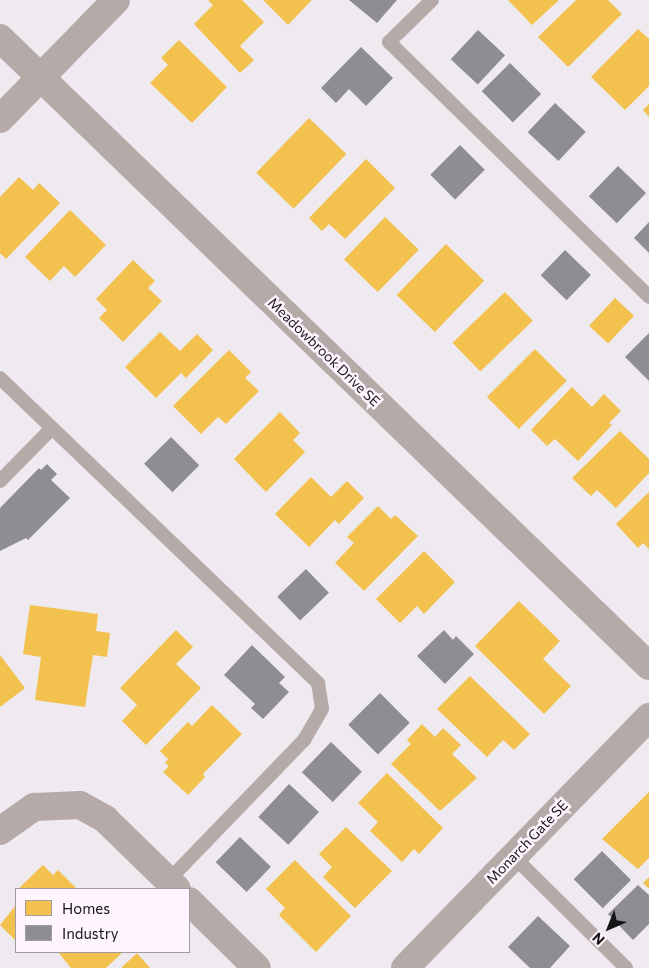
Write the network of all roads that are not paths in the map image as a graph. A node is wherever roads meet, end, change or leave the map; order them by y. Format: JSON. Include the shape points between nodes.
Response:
{"nodes":[{"id":1,"x":116,"y":0,"type":"edge"},
{"id":2,"x":432,"y":0,"type":"edge"},
{"id":3,"x":0,"y":38,"type":"edge"},
{"id":4,"x":40,"y":78,"type":"junction"},
{"id":5,"x":0,"y":119,"type":"edge"},
{"id":6,"x":649,"y":297,"type":"edge"},
{"id":7,"x":0,"y":378,"type":"edge"},
{"id":8,"x":52,"y":428,"type":"junction"},
{"id":9,"x":0,"y":481,"type":"edge"},
{"id":10,"x":649,"y":666,"type":"edge"},
{"id":11,"x":649,"y":717,"type":"edge"},
{"id":12,"x":0,"y":831,"type":"edge"},
{"id":13,"x":513,"y":856,"type":"junction"},
{"id":14,"x":173,"y":885,"type":"edge"},
{"id":15,"x":190,"y":902,"type":"edge"},
{"id":16,"x":257,"y":968,"type":"edge"},
{"id":17,"x":405,"y":968,"type":"edge"},
{"id":18,"x":626,"y":968,"type":"edge"}],
"edges":[{"from":1,"to":4,"type":"street"},
{"from":2,"to":6,"type":"lane","via":[[389,42]]},
{"from":3,"to":4,"type":"street","name":"Meadowbrook Drive SE"},
{"from":4,"to":5,"type":"street"},
{"from":4,"to":10,"type":"street","name":"Meadowbrook Drive SE"},
{"from":7,"to":8,"type":"lane"},
{"from":8,"to":9,"type":"lane"},
{"from":8,"to":14,"type":"lane","via":[[318,683],[322,709],[304,740]]},
{"from":11,"to":13,"type":"street","name":"Monarch Gate SE"},
{"from":12,"to":14,"type":"street","via":[[34,807],[80,805],[105,819]]},
{"from":13,"to":17,"type":"street","name":"Monarch Gate SE"},
{"from":13,"to":18,"type":"lane"},
{"from":15,"to":16,"type":"street"}]}
